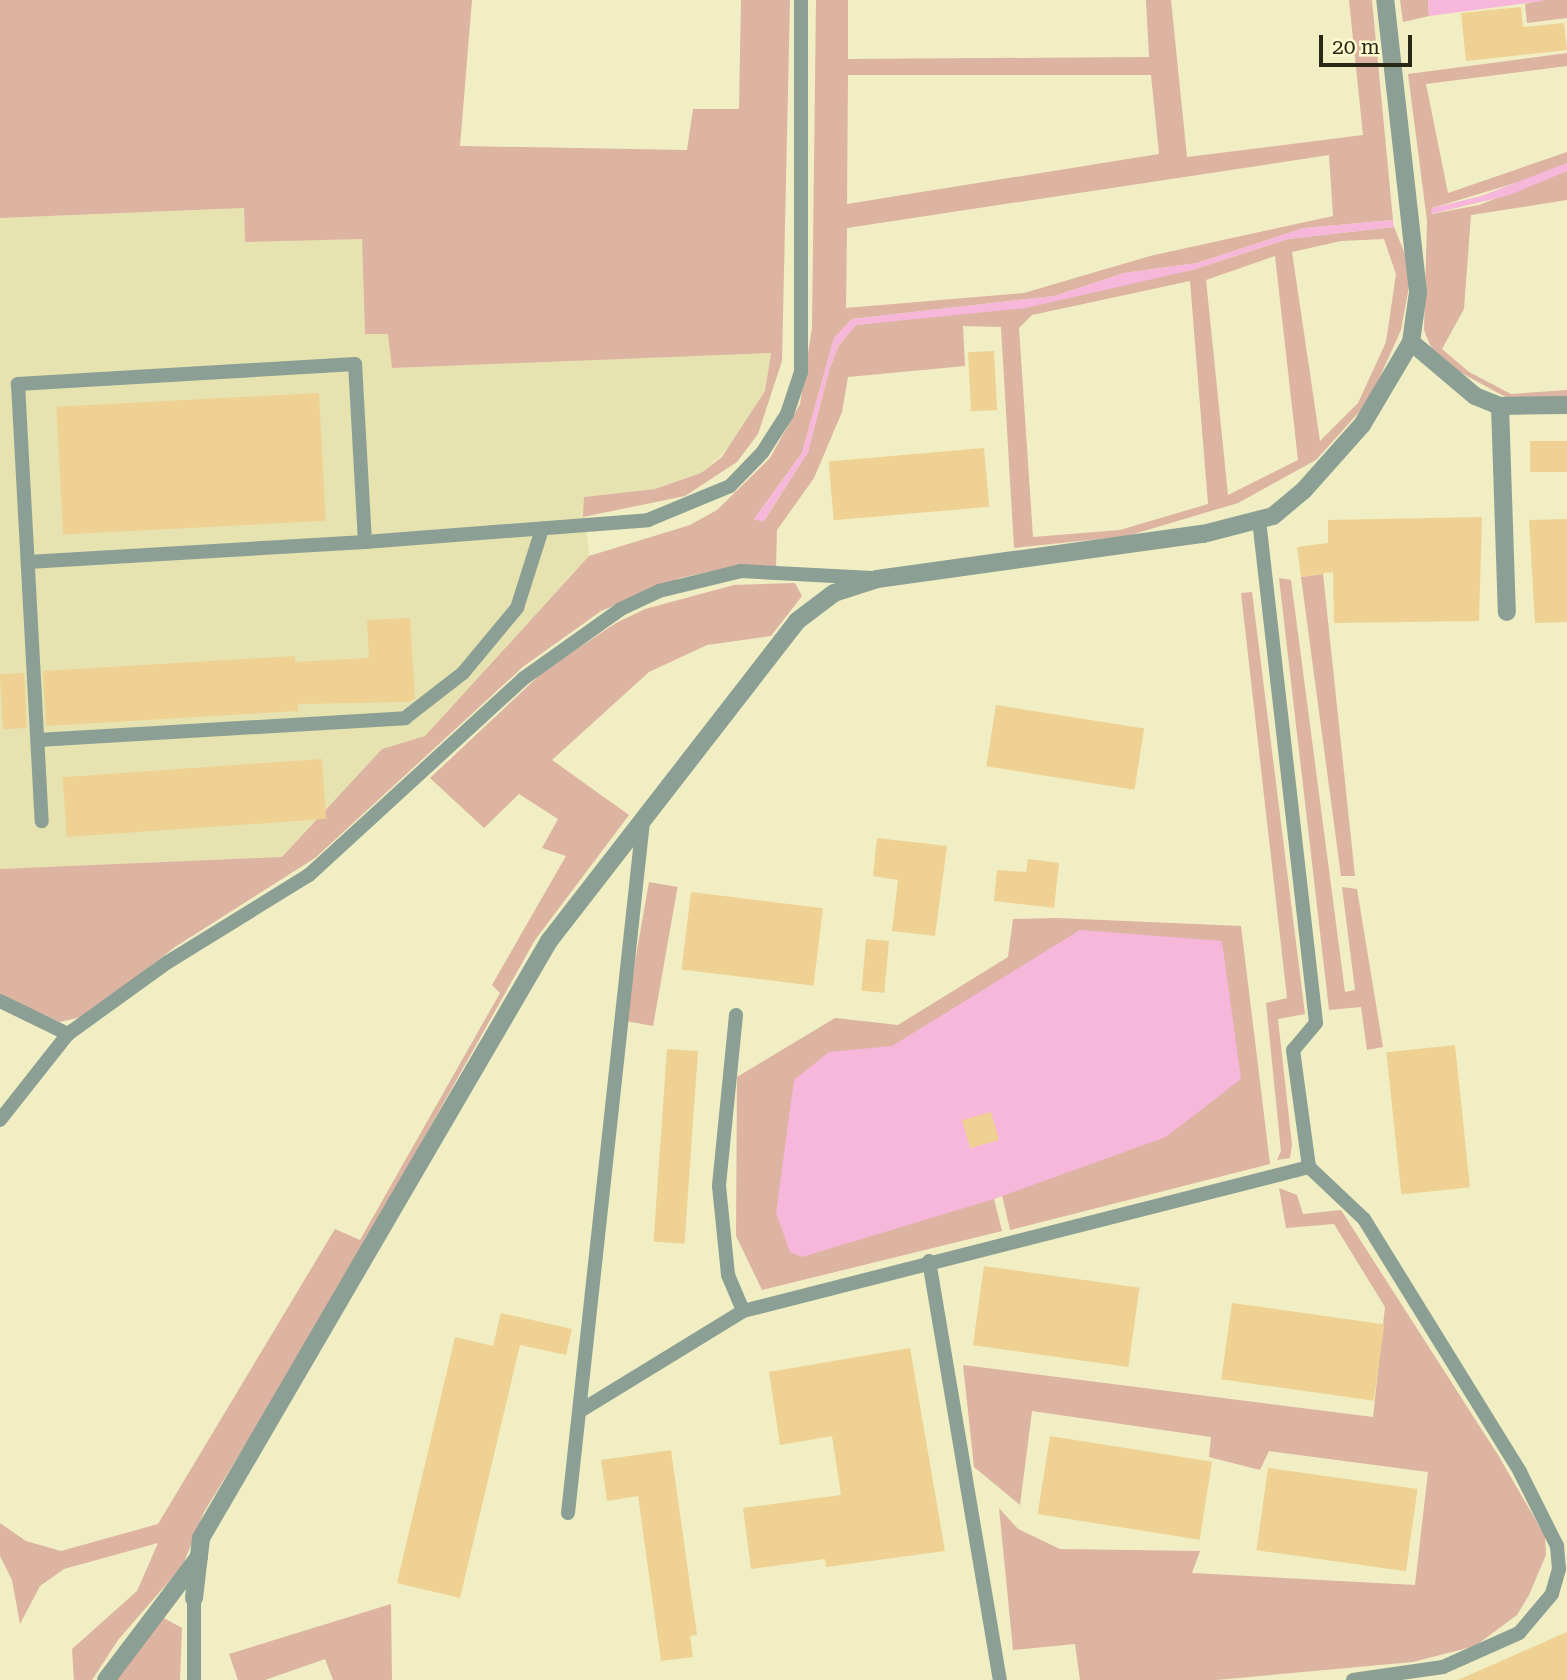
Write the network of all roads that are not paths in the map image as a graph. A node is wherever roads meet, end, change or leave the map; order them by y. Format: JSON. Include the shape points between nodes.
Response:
{"nodes":[{"id":1,"x":802,"y":0,"type":"edge"},
{"id":2,"x":1385,"y":0,"type":"edge"},
{"id":3,"x":1411,"y":342,"type":"junction"},
{"id":4,"x":1567,"y":405,"type":"edge"},
{"id":5,"x":1500,"y":406,"type":"junction"},
{"id":6,"x":1259,"y":520,"type":"junction"},
{"id":7,"x":542,"y":528,"type":"junction"},
{"id":8,"x":365,"y":542,"type":"junction"},
{"id":9,"x":28,"y":562,"type":"junction"},
{"id":10,"x":877,"y":579,"type":"junction"},
{"id":11,"x":1507,"y":612,"type":"dead end"},
{"id":12,"x":38,"y":740,"type":"junction"},
{"id":13,"x":42,"y":821,"type":"dead end"},
{"id":14,"x":643,"y":821,"type":"junction"},
{"id":15,"x":0,"y":1001,"type":"edge"},
{"id":16,"x":736,"y":1016,"type":"dead end"},
{"id":17,"x":68,"y":1034,"type":"junction"},
{"id":18,"x":0,"y":1120,"type":"edge"},
{"id":19,"x":1309,"y":1167,"type":"junction"},
{"id":20,"x":929,"y":1261,"type":"junction"},
{"id":21,"x":743,"y":1311,"type":"junction"},
{"id":22,"x":580,"y":1411,"type":"junction"},
{"id":23,"x":568,"y":1513,"type":"dead end"},
{"id":24,"x":198,"y":1557,"type":"junction"},
{"id":25,"x":194,"y":1598,"type":"joint"},
{"id":26,"x":106,"y":1680,"type":"edge"},
{"id":27,"x":194,"y":1680,"type":"edge"},
{"id":28,"x":1000,"y":1680,"type":"edge"},
{"id":29,"x":1353,"y":1680,"type":"edge"}],
"edges":[{"from":1,"to":7,"type":"lane","via":[[804,314],[801,372],[787,414],[762,453],[730,486],[692,506],[648,520]]},
{"from":2,"to":3,"type":"street","via":[[1416,248],[1418,292]]},
{"from":3,"to":5,"type":"street","via":[[1475,396]]},
{"from":3,"to":6,"type":"street","via":[[1390,385],[1348,442],[1289,505]]},
{"from":4,"to":5,"type":"street"},
{"from":5,"to":11,"type":"street"},
{"from":6,"to":10,"type":"street","via":[[1203,534]]},
{"from":6,"to":19,"type":"lane","via":[[1316,1023],[1293,1050]]},
{"from":7,"to":8,"type":"lane"},
{"from":7,"to":12,"type":"lane","via":[[517,608],[463,673],[405,718]]},
{"from":8,"to":9,"type":"lane"},
{"from":8,"to":9,"type":"lane","via":[[355,364],[18,384]]},
{"from":9,"to":12,"type":"lane"},
{"from":10,"to":14,"type":"street","via":[[834,593],[797,621]]},
{"from":10,"to":17,"type":"lane","via":[[741,571],[659,591],[621,609],[524,678],[309,875],[168,962]]},
{"from":12,"to":13,"type":"lane"},
{"from":14,"to":22,"type":"lane"},
{"from":14,"to":24,"type":"street","via":[[531,971],[218,1507],[201,1538]]},
{"from":15,"to":17,"type":"lane"},
{"from":16,"to":21,"type":"lane","via":[[719,1186],[728,1275]]},
{"from":17,"to":18,"type":"lane"},
{"from":19,"to":20,"type":"lane"},
{"from":19,"to":29,"type":"lane","via":[[1364,1219],[1520,1472],[1557,1546],[1559,1569],[1552,1594],[1519,1633],[1443,1667]]},
{"from":20,"to":21,"type":"lane"},
{"from":20,"to":28,"type":"lane"},
{"from":21,"to":22,"type":"lane"},
{"from":22,"to":23,"type":"lane"},
{"from":24,"to":25,"type":"street"},
{"from":24,"to":26,"type":"street"},
{"from":25,"to":27,"type":"lane"}]}
